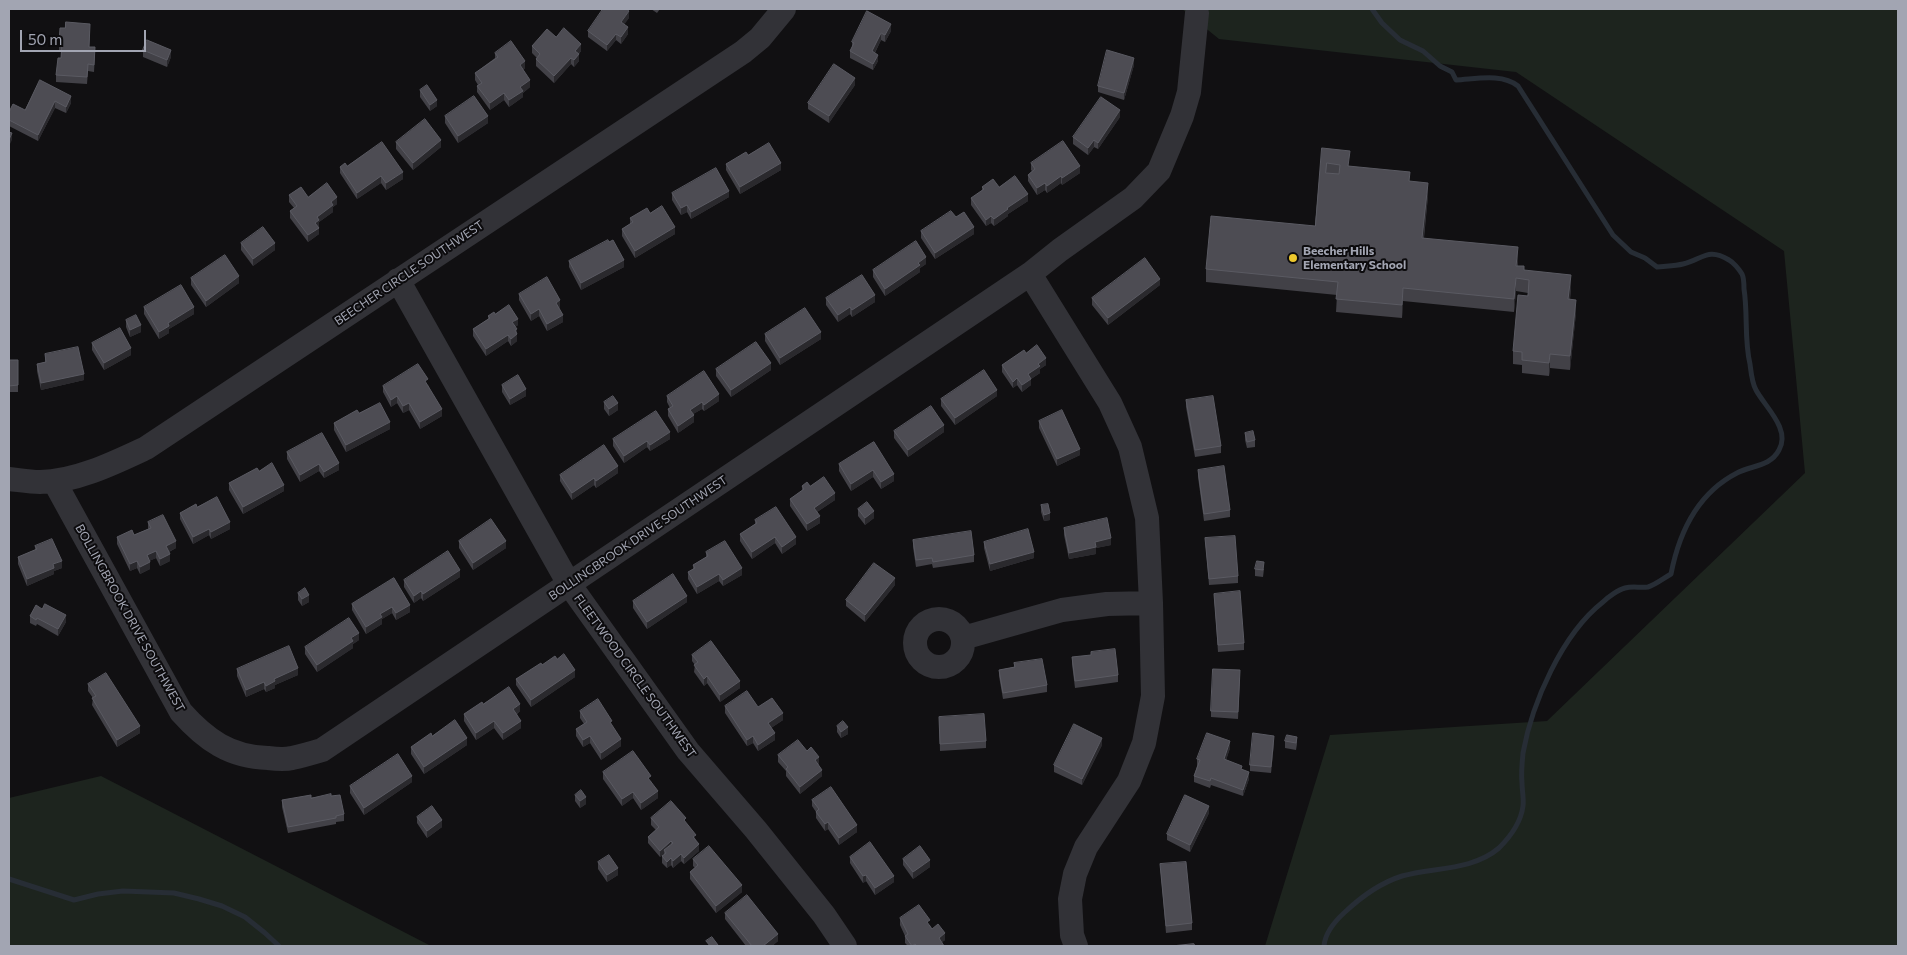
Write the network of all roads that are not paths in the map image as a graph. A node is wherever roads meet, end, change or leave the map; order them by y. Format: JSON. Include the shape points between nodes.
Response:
{"nodes":[{"id":1,"x":784,"y":9,"type":"edge"},
{"id":2,"x":1197,"y":13,"type":"dead end"},
{"id":3,"x":1030,"y":274,"type":"junction"},
{"id":4,"x":398,"y":280,"type":"junction"},
{"id":5,"x":9,"y":479,"type":"edge"},
{"id":6,"x":54,"y":481,"type":"junction"},
{"id":7,"x":569,"y":584,"type":"junction"},
{"id":8,"x":1151,"y":603,"type":"junction"},
{"id":9,"x":963,"y":638,"type":"dead end"},
{"id":10,"x":845,"y":946,"type":"edge"},
{"id":11,"x":1076,"y":946,"type":"edge"}],
"edges":[{"from":1,"to":4,"type":"street","name":"BEECHER CIRCLE SOUTHWEST","via":[[760,38],[743,52]]},
{"from":2,"to":3,"type":"street","name":"BOLLINGBROOK DRIVE SOUTHWEST","via":[[1190,92],[1159,171],[1133,198]]},
{"from":3,"to":7,"type":"street","name":"BOLLINGBROOK DRIVE SOUTHWEST"},
{"from":3,"to":8,"type":"street","via":[[1110,403],[1130,447],[1147,518]]},
{"from":4,"to":6,"type":"street","name":"BEECHER CIRCLE SOUTHWEST","via":[[146,448],[101,469]]},
{"from":4,"to":7,"type":"street","name":"FLEETWOOD CIRCLE SOUTHWEST"},
{"from":5,"to":6,"type":"street","name":"BEECHER CIRCLE SOUTHWEST"},
{"from":6,"to":7,"type":"street","name":"BOLLINGBROOK DRIVE SOUTHWEST","via":[[181,712],[212,742],[252,758],[290,759],[322,750]]},
{"from":7,"to":10,"type":"street","name":"FLEETWOOD CIRCLE SOUTHWEST","via":[[688,752],[756,830]]},
{"from":8,"to":9,"type":"street","via":[[1062,610]]},
{"from":8,"to":11,"type":"street","via":[[1153,696],[1144,743],[1129,781],[1086,847],[1075,874],[1070,899],[1072,935]]}]}
